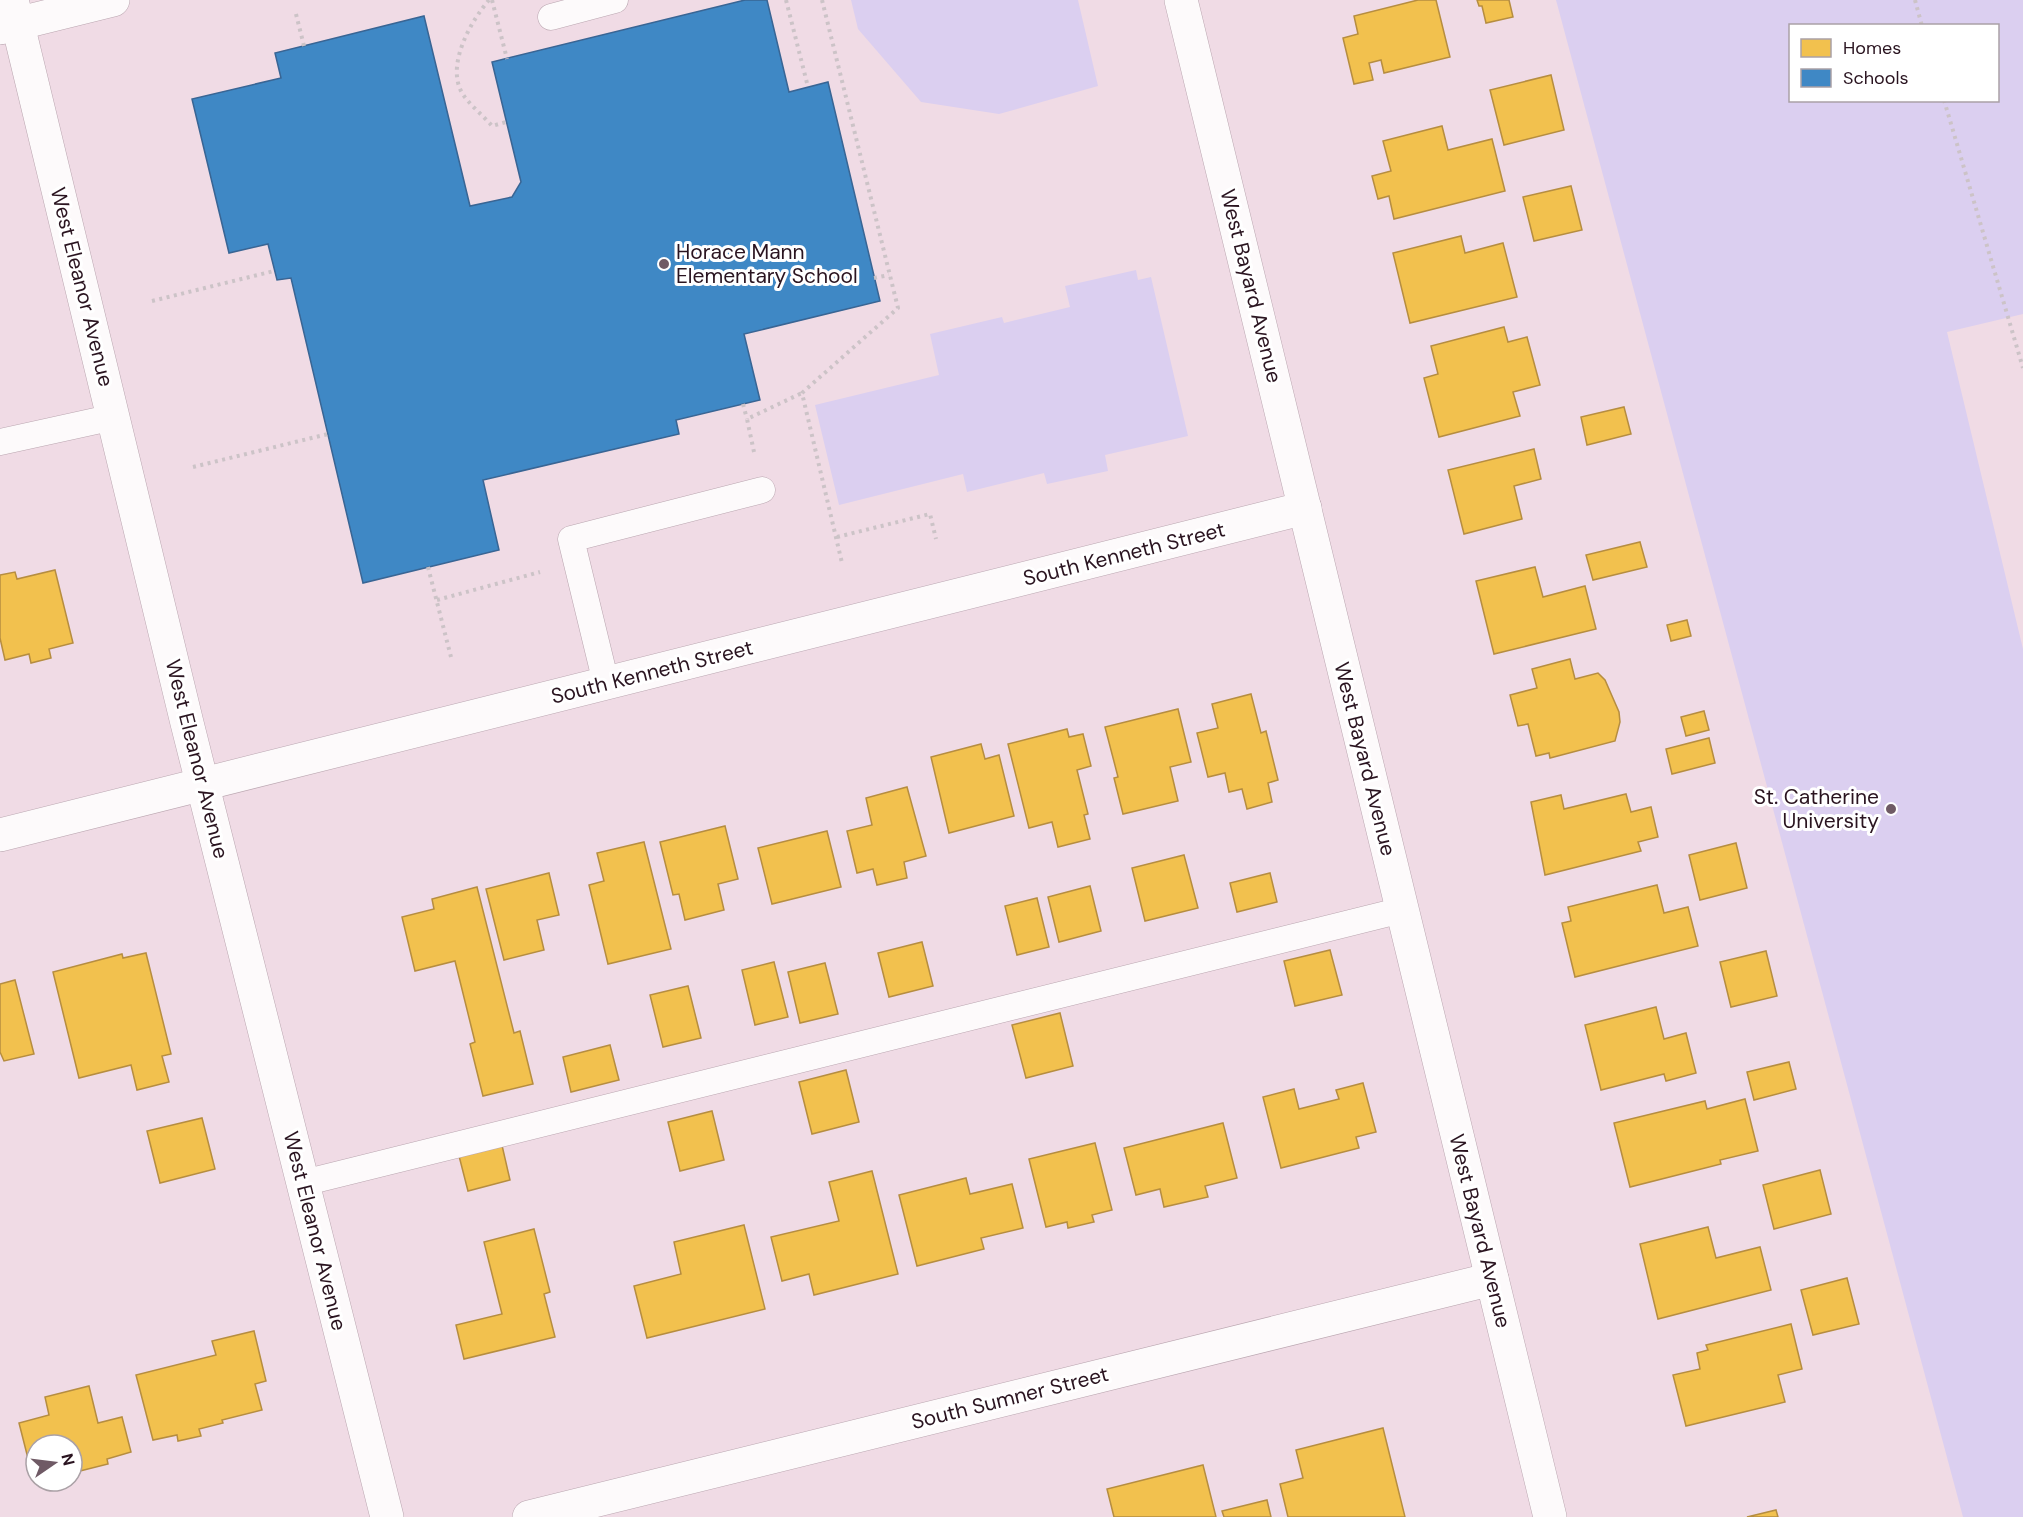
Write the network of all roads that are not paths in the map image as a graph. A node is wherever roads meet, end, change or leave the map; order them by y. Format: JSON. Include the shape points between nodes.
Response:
{"nodes":[{"id":1,"x":113,"y":0,"type":"edge"},
{"id":2,"x":615,"y":0,"type":"edge"},
{"id":3,"x":1181,"y":0,"type":"edge"},
{"id":4,"x":10,"y":17,"type":"edge"},
{"id":5,"x":551,"y":17,"type":"dead end"},
{"id":6,"x":114,"y":417,"type":"junction"},
{"id":7,"x":0,"y":442,"type":"edge"},
{"id":8,"x":762,"y":490,"type":"dead end"},
{"id":9,"x":1305,"y":508,"type":"junction"},
{"id":10,"x":606,"y":683,"type":"junction"},
{"id":11,"x":203,"y":784,"type":"junction"},
{"id":12,"x":0,"y":835,"type":"edge"},
{"id":13,"x":1402,"y":910,"type":"junction"},
{"id":14,"x":303,"y":1182,"type":"junction"},
{"id":15,"x":1492,"y":1279,"type":"junction"},
{"id":16,"x":387,"y":1517,"type":"edge"},
{"id":17,"x":529,"y":1517,"type":"edge"},
{"id":18,"x":1550,"y":1517,"type":"edge"}],
"edges":[{"from":1,"to":4,"type":"street"},
{"from":2,"to":5,"type":"lane"},
{"from":3,"to":9,"type":"street","name":"West Bayard Avenue"},
{"from":4,"to":6,"type":"street","name":"West Eleanor Avenue"},
{"from":6,"to":7,"type":"lane"},
{"from":6,"to":11,"type":"street","name":"West Eleanor Avenue"},
{"from":8,"to":10,"type":"lane","via":[[571,539]]},
{"from":9,"to":10,"type":"street","name":"South Kenneth Street"},
{"from":9,"to":13,"type":"street","name":"West Bayard Avenue"},
{"from":10,"to":11,"type":"street","name":"South Kenneth Street"},
{"from":11,"to":12,"type":"street","name":"South Kenneth Street"},
{"from":11,"to":14,"type":"street","name":"West Eleanor Avenue"},
{"from":13,"to":14,"type":"lane"},
{"from":13,"to":15,"type":"street","name":"West Bayard Avenue"},
{"from":14,"to":16,"type":"street","name":"West Eleanor Avenue"},
{"from":15,"to":17,"type":"street","name":"South Sumner Street"},
{"from":15,"to":18,"type":"street","name":"West Bayard Avenue"}]}
